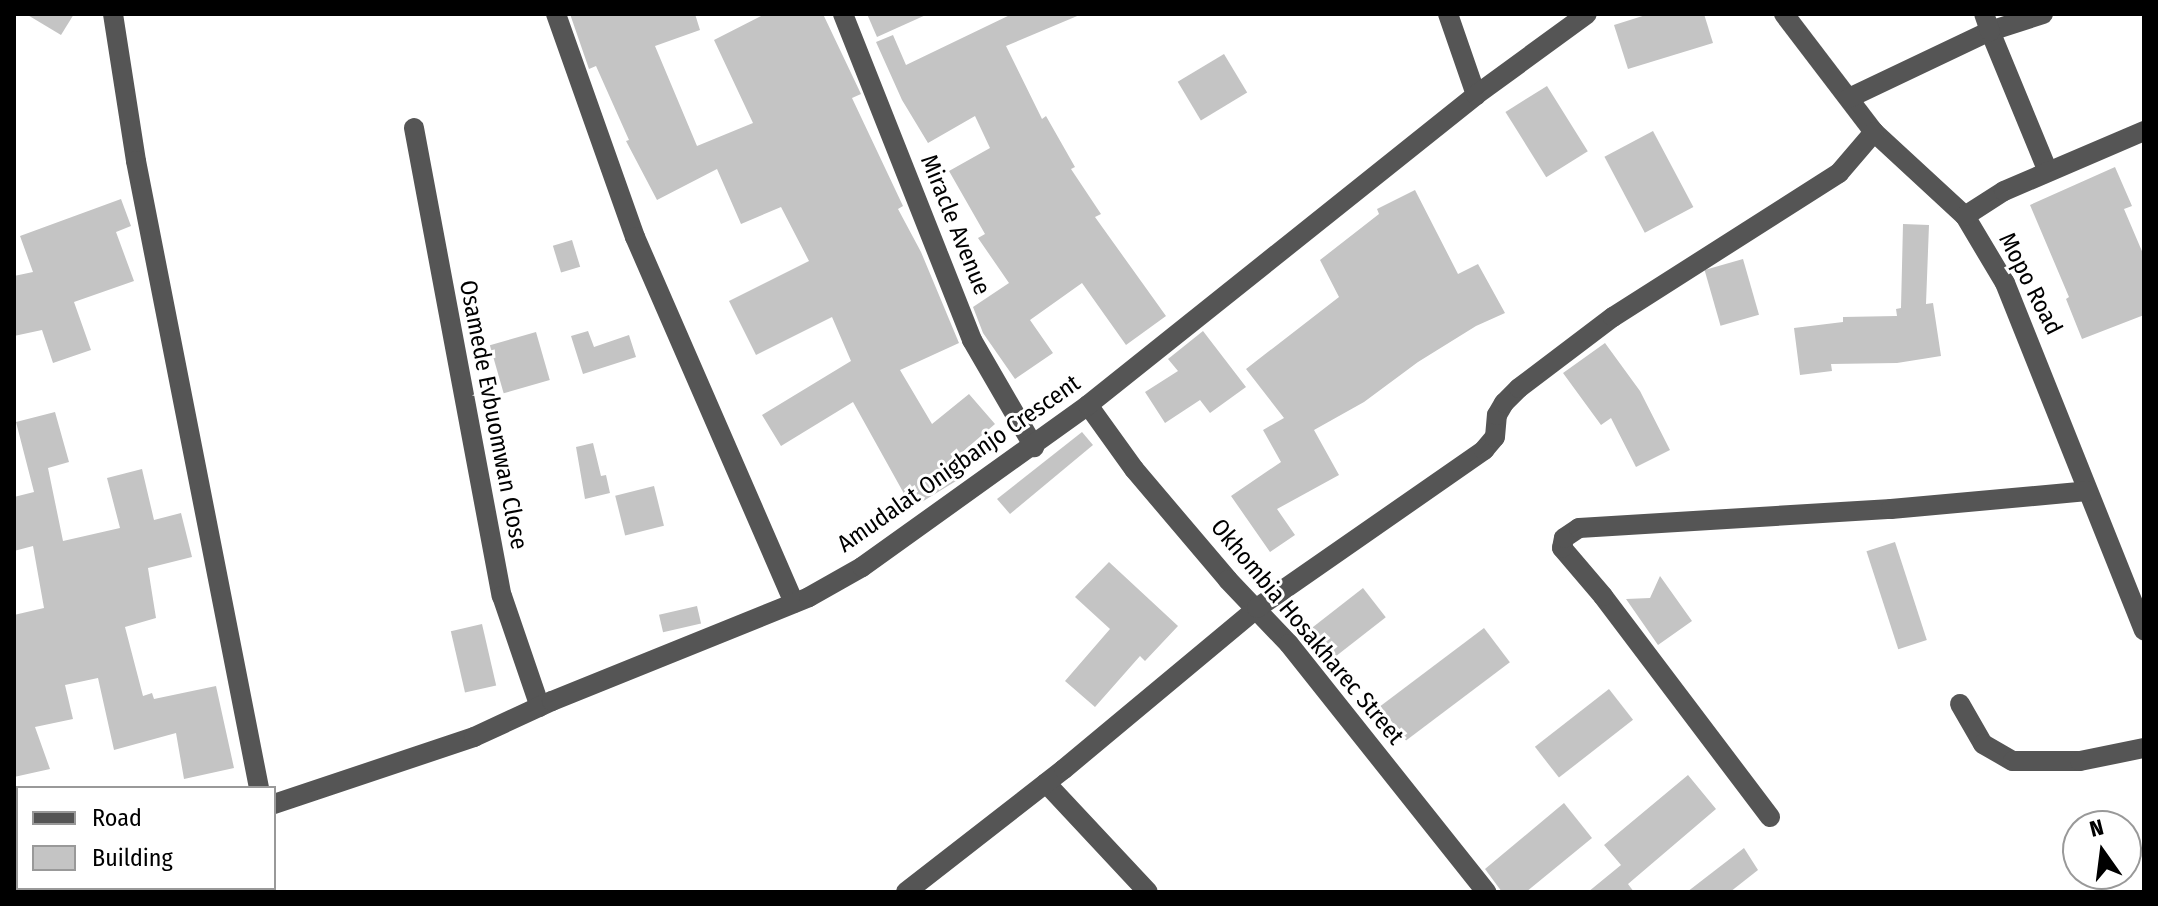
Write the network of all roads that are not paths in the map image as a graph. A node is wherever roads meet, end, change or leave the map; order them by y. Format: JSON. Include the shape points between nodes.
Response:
{"nodes":[{"id":1,"x":113,"y":14,"type":"edge"},
{"id":2,"x":556,"y":14,"type":"edge"},
{"id":3,"x":843,"y":14,"type":"edge"},
{"id":4,"x":1448,"y":14,"type":"edge"},
{"id":5,"x":1587,"y":14,"type":"edge"},
{"id":6,"x":1784,"y":14,"type":"edge"},
{"id":7,"x":2043,"y":14,"type":"edge"},
{"id":8,"x":1987,"y":22,"type":"edge"},
{"id":9,"x":1476,"y":95,"type":"junction"},
{"id":10,"x":1849,"y":98,"type":"junction"},
{"id":11,"x":414,"y":128,"type":"dead end"},
{"id":12,"x":2144,"y":131,"type":"edge"},
{"id":13,"x":1874,"y":132,"type":"junction"},
{"id":14,"x":2048,"y":172,"type":"junction"},
{"id":15,"x":1965,"y":216,"type":"junction"},
{"id":16,"x":1088,"y":405,"type":"junction"},
{"id":17,"x":1034,"y":447,"type":"junction"},
{"id":18,"x":2087,"y":491,"type":"junction"},
{"id":19,"x":794,"y":603,"type":"junction"},
{"id":20,"x":1257,"y":608,"type":"junction"},
{"id":21,"x":2144,"y":630,"type":"edge"},
{"id":22,"x":1960,"y":704,"type":"dead end"},
{"id":23,"x":540,"y":707,"type":"junction"},
{"id":24,"x":2144,"y":748,"type":"edge"},
{"id":25,"x":1046,"y":783,"type":"junction"},
{"id":26,"x":259,"y":786,"type":"edge"},
{"id":27,"x":276,"y":803,"type":"edge"},
{"id":28,"x":1770,"y":817,"type":"dead end"},
{"id":29,"x":906,"y":892,"type":"edge"},
{"id":30,"x":1148,"y":892,"type":"edge"},
{"id":31,"x":1486,"y":892,"type":"edge"}],
"edges":[{"from":1,"to":26,"type":"street","via":[[136,161]]},
{"from":2,"to":19,"type":"street","via":[[635,237]]},
{"from":3,"to":17,"type":"street","name":"Miracle Avenue","via":[[972,340]]},
{"from":4,"to":9,"type":"street"},
{"from":5,"to":9,"type":"street","name":"Amudalat Onigbanjo Crescent"},
{"from":6,"to":10,"type":"street","name":"Mopo Road"},
{"from":7,"to":8,"type":"street"},
{"from":8,"to":10,"type":"street"},
{"from":8,"to":14,"type":"street"},
{"from":9,"to":16,"type":"street","name":"Amudalat Onigbanjo Crescent"},
{"from":10,"to":13,"type":"street","name":"Mopo Road"},
{"from":11,"to":23,"type":"street","name":"Osamede Evbuomwan Close","via":[[502,596]]},
{"from":12,"to":14,"type":"street"},
{"from":13,"to":15,"type":"street","name":"Mopo Road"},
{"from":13,"to":20,"type":"street","via":[[1839,173],[1613,317],[1519,388],[1497,415],[1495,437],[1484,450]]},
{"from":14,"to":15,"type":"street"},
{"from":15,"to":18,"type":"street","name":"Mopo Road","via":[[2029,335]]},
{"from":16,"to":17,"type":"street","name":"Amudalat Onigbanjo Crescent"},
{"from":16,"to":20,"type":"street","name":"Okhombia Hosakharec Street","via":[[1134,469]]},
{"from":17,"to":19,"type":"street","name":"Amudalat Onigbanjo Crescent","via":[[862,567]]},
{"from":18,"to":21,"type":"street","name":"Mopo Road"},
{"from":18,"to":28,"type":"street","via":[[1579,528],[1564,538],[1562,548]]},
{"from":19,"to":23,"type":"street","name":"Amudalat Onigbanjo Crescent"},
{"from":20,"to":25,"type":"street"},
{"from":20,"to":31,"type":"street","name":"Okhombia Hosakharec Street"},
{"from":22,"to":24,"type":"street","via":[[1983,744],[2013,761],[2080,761]]},
{"from":23,"to":27,"type":"street","name":"Amudalat Onigbanjo Crescent","via":[[474,737]]},
{"from":25,"to":29,"type":"street"},
{"from":25,"to":30,"type":"street"}]}
